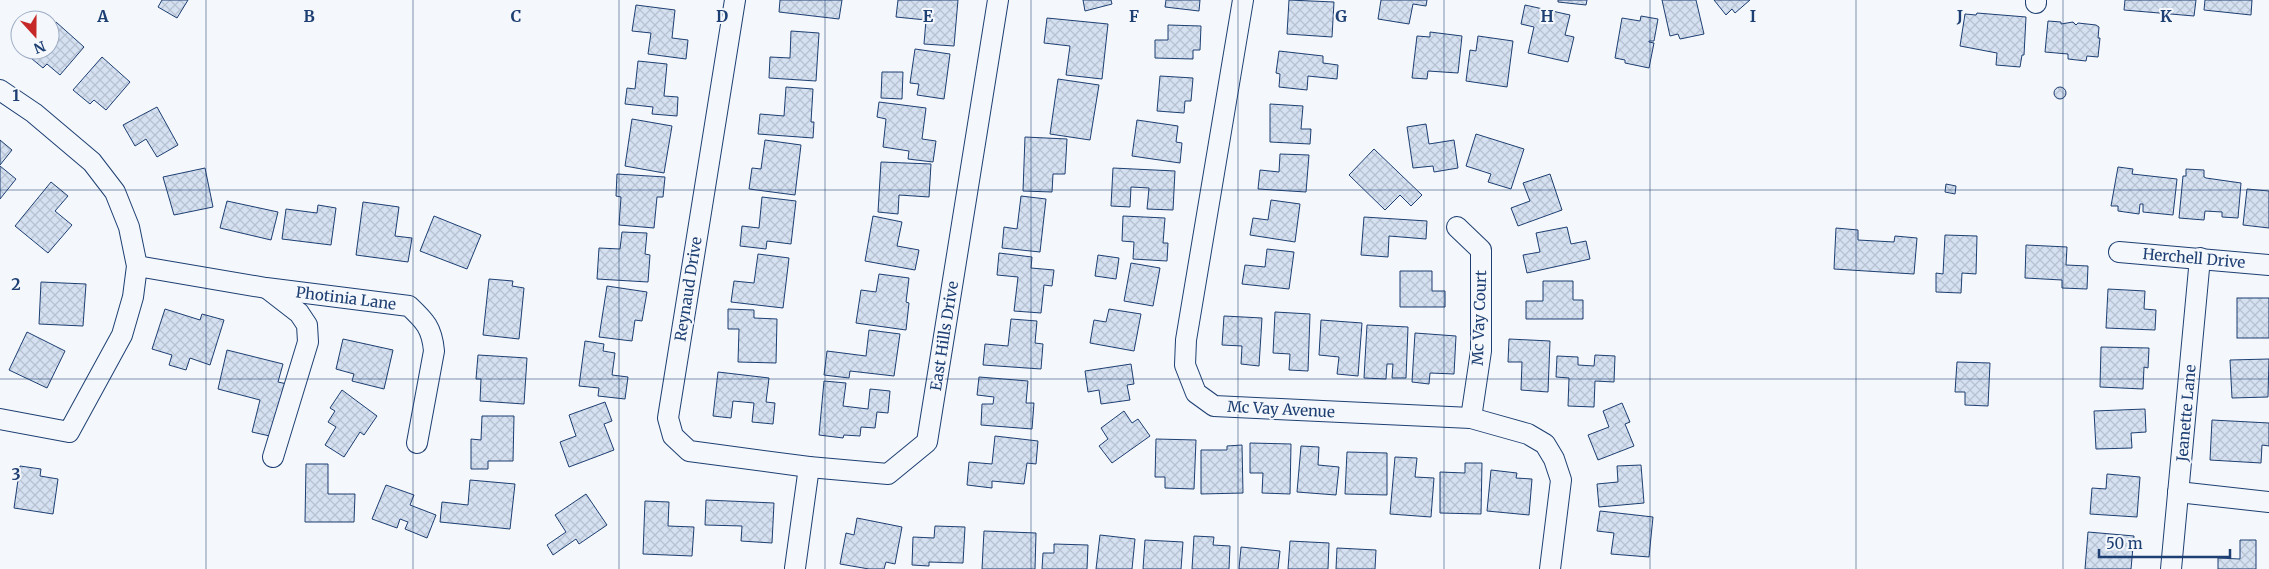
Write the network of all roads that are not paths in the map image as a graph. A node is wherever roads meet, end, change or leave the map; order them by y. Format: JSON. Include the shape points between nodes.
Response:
{"nodes":[{"id":1,"x":735,"y":0,"type":"edge"},
{"id":2,"x":998,"y":0,"type":"edge"},
{"id":3,"x":1243,"y":0,"type":"edge"},
{"id":4,"x":0,"y":90,"type":"edge"},
{"id":5,"x":1457,"y":228,"type":"dead end"},
{"id":6,"x":2119,"y":252,"type":"dead end"},
{"id":7,"x":2200,"y":258,"type":"junction"},
{"id":8,"x":2269,"y":265,"type":"edge"},
{"id":9,"x":137,"y":266,"type":"junction"},
{"id":10,"x":266,"y":288,"type":"junction"},
{"id":11,"x":1471,"y":418,"type":"junction"},
{"id":12,"x":0,"y":419,"type":"edge"},
{"id":13,"x":418,"y":443,"type":"dead end"},
{"id":14,"x":273,"y":457,"type":"dead end"},
{"id":15,"x":809,"y":467,"type":"junction"},
{"id":16,"x":2178,"y":492,"type":"junction"},
{"id":17,"x":2269,"y":502,"type":"edge"},
{"id":18,"x":795,"y":568,"type":"edge"},
{"id":19,"x":1550,"y":569,"type":"edge"},
{"id":20,"x":2171,"y":569,"type":"edge"}],
"edges":[{"from":1,"to":15,"type":"street","name":"Reynaud Drive","via":[[668,418],[673,436],[690,451]]},
{"from":2,"to":15,"type":"street","name":"East Hills Drive","via":[[927,442],[888,474]]},
{"from":3,"to":11,"type":"street","name":"Mc Vay Avenue","via":[[1186,340],[1185,365],[1196,393],[1214,406]]},
{"from":4,"to":9,"type":"street","via":[[34,113],[92,162],[115,192],[129,227]]},
{"from":5,"to":11,"type":"street","name":"Mc Vay Court","via":[[1481,250],[1481,351]]},
{"from":6,"to":7,"type":"street","name":"Herchell Drive"},
{"from":7,"to":8,"type":"street","name":"Herchell Drive"},
{"from":7,"to":16,"type":"street","name":"Jeanette Lane"},
{"from":9,"to":10,"type":"street","name":"Photinia Lane"},
{"from":9,"to":12,"type":"street","via":[[133,297],[122,335],[69,432]]},
{"from":10,"to":13,"type":"street","name":"Photinia Lane","via":[[409,306],[425,321],[433,335],[434,351]]},
{"from":10,"to":14,"type":"street","via":[[299,314],[307,325],[308,342]]},
{"from":11,"to":19,"type":"street","name":"Mc Vay Avenue","via":[[1528,434],[1545,444],[1554,459],[1561,480]]},
{"from":15,"to":18,"type":"street"},
{"from":16,"to":17,"type":"street"},
{"from":16,"to":20,"type":"street","name":"Jeanette Lane"}]}
